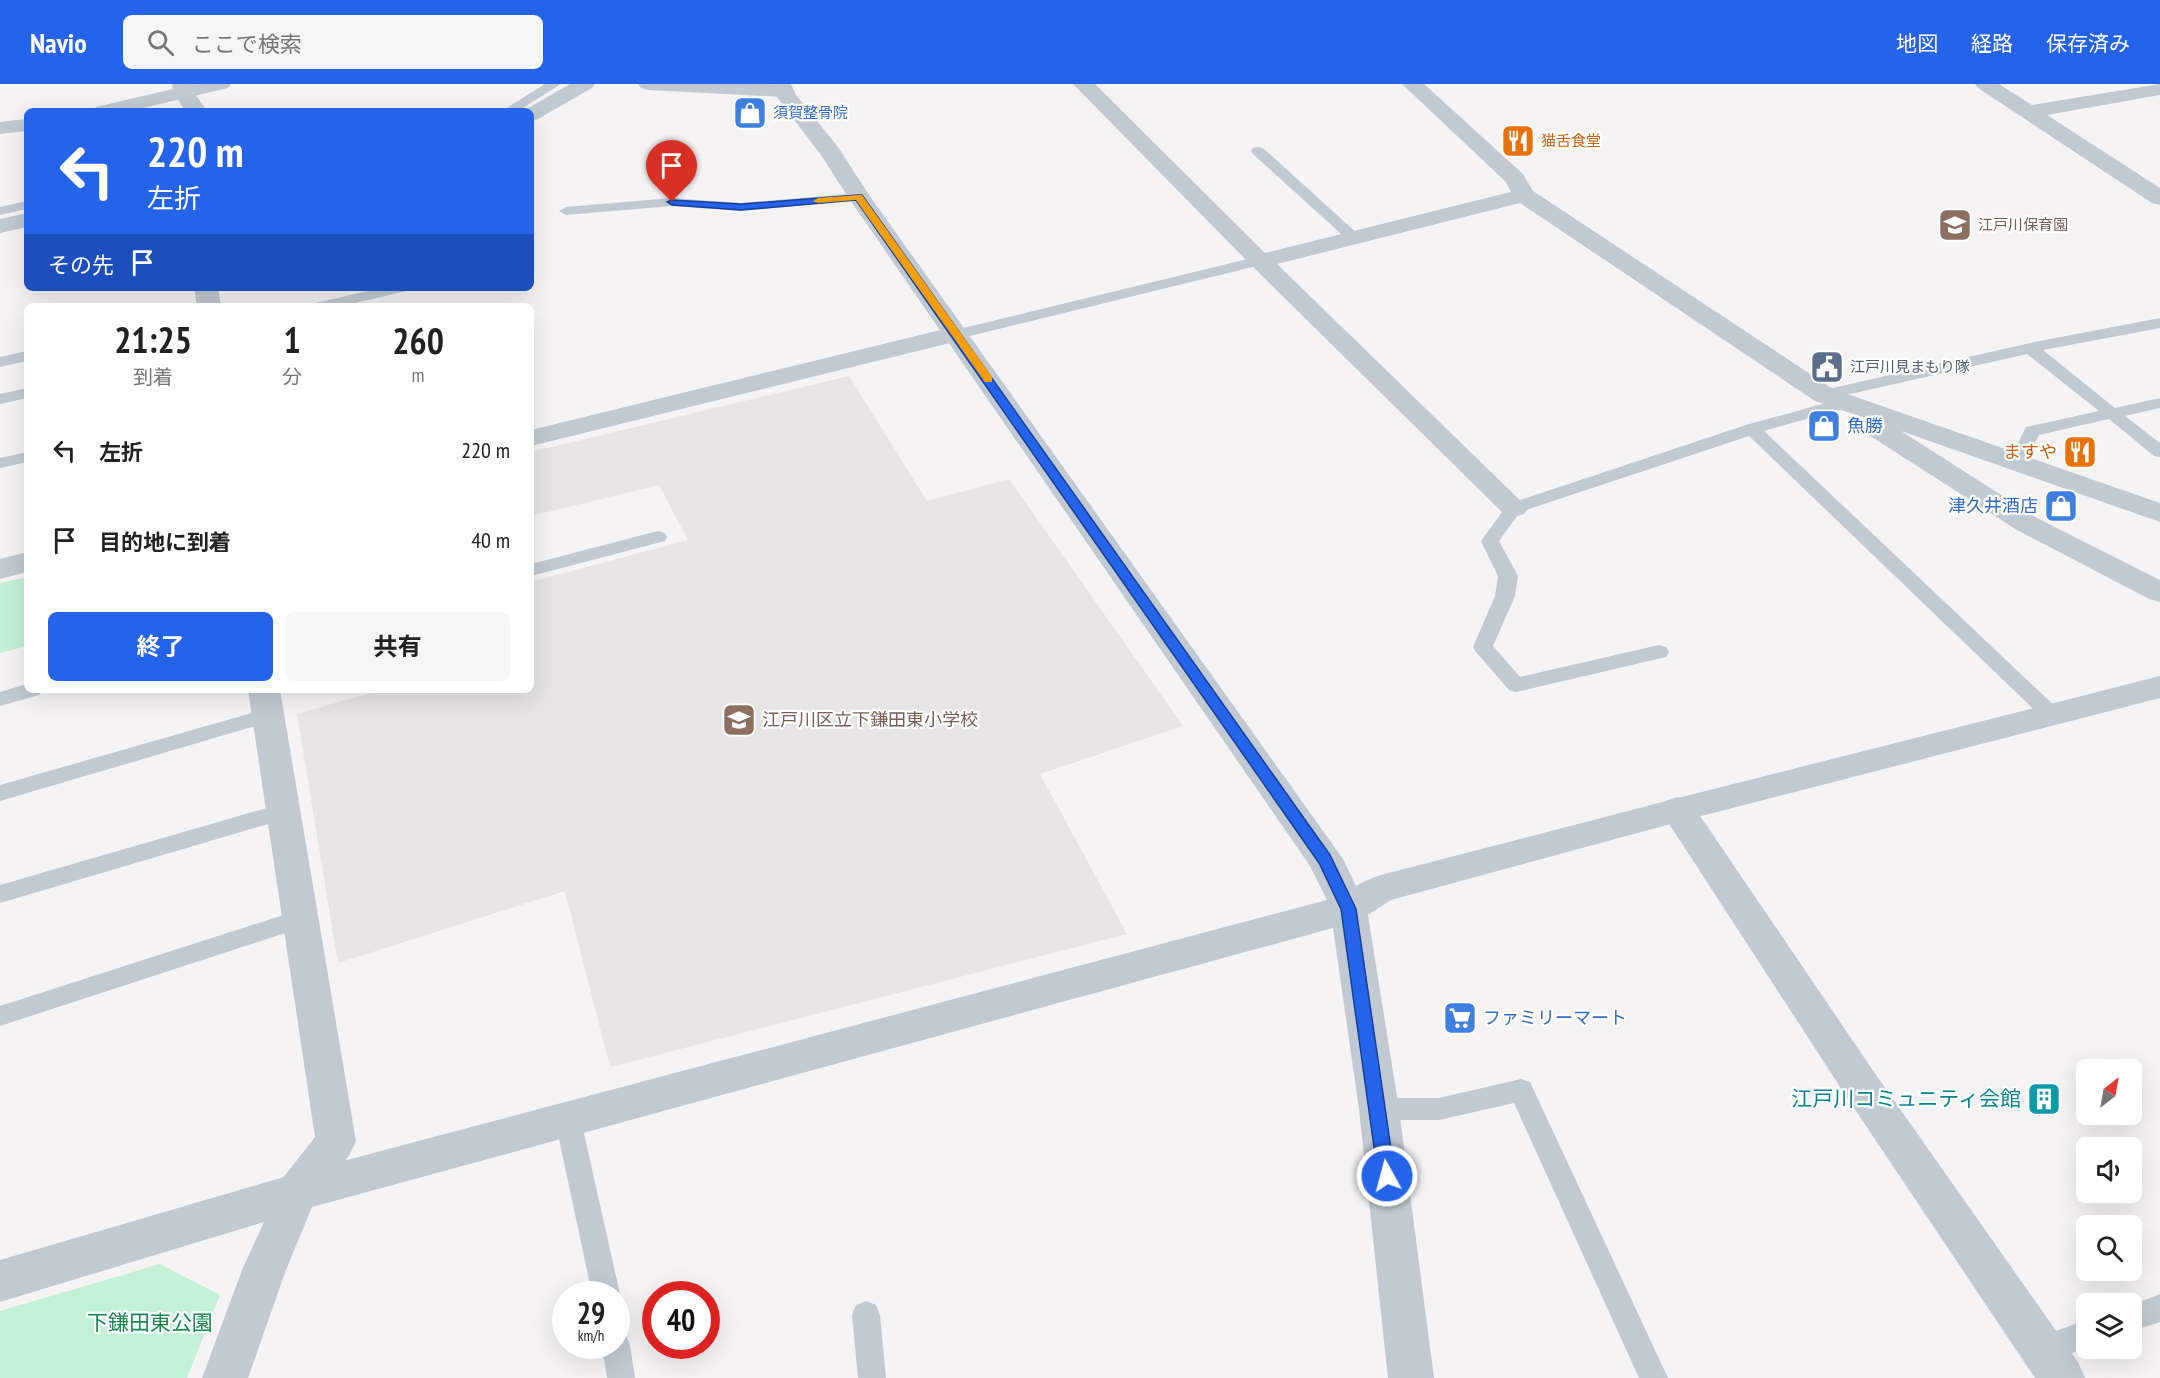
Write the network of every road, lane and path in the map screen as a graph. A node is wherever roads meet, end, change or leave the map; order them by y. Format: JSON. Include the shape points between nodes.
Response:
{"nodes":[{"id":1,"x":221,"y":84,"type":"edge"},
{"id":2,"x":554,"y":84,"type":"edge"},
{"id":3,"x":585,"y":84,"type":"edge"},
{"id":4,"x":648,"y":84,"type":"edge"},
{"id":5,"x":1083,"y":84,"type":"edge"},
{"id":6,"x":1412,"y":84,"type":"edge"},
{"id":7,"x":1985,"y":84,"type":"edge"},
{"id":8,"x":783,"y":87,"type":"edge"},
{"id":9,"x":182,"y":88,"type":"edge"},
{"id":10,"x":2160,"y":89,"type":"edge"},
{"id":11,"x":113,"y":108,"type":"edge"},
{"id":12,"x":194,"y":108,"type":"edge"},
{"id":13,"x":514,"y":108,"type":"edge"},
{"id":14,"x":2028,"y":112,"type":"junction"},
{"id":15,"x":534,"y":113,"type":"edge"},
{"id":16,"x":24,"y":125,"type":"edge"},
{"id":17,"x":0,"y":128,"type":"edge"},
{"id":18,"x":1258,"y":151,"type":"dead end"},
{"id":19,"x":1524,"y":195,"type":"junction"},
{"id":20,"x":2159,"y":196,"type":"edge"},
{"id":21,"x":858,"y":197,"type":"junction"},
{"id":22,"x":24,"y":206,"type":"edge"},
{"id":23,"x":566,"y":211,"type":"dead end"},
{"id":24,"x":0,"y":212,"type":"edge"},
{"id":25,"x":24,"y":221,"type":"edge"},
{"id":26,"x":0,"y":226,"type":"edge"},
{"id":27,"x":1354,"y":238,"type":"junction"},
{"id":28,"x":1260,"y":261,"type":"junction"},
{"id":29,"x":388,"y":291,"type":"edge"},
{"id":30,"x":335,"y":303,"type":"edge"},
{"id":31,"x":2160,"y":323,"type":"edge"},
{"id":32,"x":957,"y":334,"type":"junction"},
{"id":33,"x":2030,"y":348,"type":"junction"},
{"id":34,"x":24,"y":357,"type":"edge"},
{"id":35,"x":0,"y":362,"type":"edge"},
{"id":36,"x":24,"y":394,"type":"edge"},
{"id":37,"x":0,"y":399,"type":"edge"},
{"id":38,"x":1832,"y":400,"type":"junction"},
{"id":39,"x":2160,"y":403,"type":"edge"},
{"id":40,"x":2113,"y":414,"type":"junction"},
{"id":41,"x":1752,"y":429,"type":"junction"},
{"id":42,"x":534,"y":437,"type":"edge"},
{"id":43,"x":2160,"y":452,"type":"edge"},
{"id":44,"x":24,"y":458,"type":"edge"},
{"id":45,"x":0,"y":463,"type":"edge"},
{"id":46,"x":2017,"y":463,"type":"junction"},
{"id":47,"x":1514,"y":508,"type":"junction"},
{"id":48,"x":2160,"y":513,"type":"edge"},
{"id":49,"x":658,"y":537,"type":"dead end"},
{"id":50,"x":24,"y":563,"type":"edge"},
{"id":51,"x":0,"y":568,"type":"edge"},
{"id":52,"x":534,"y":569,"type":"edge"},
{"id":53,"x":2160,"y":592,"type":"edge"},
{"id":54,"x":1659,"y":652,"type":"dead end"},
{"id":55,"x":2160,"y":687,"type":"edge"},
{"id":56,"x":24,"y":692,"type":"edge"},
{"id":57,"x":0,"y":699,"type":"edge"},
{"id":58,"x":266,"y":703,"type":"edge"},
{"id":59,"x":2053,"y":716,"type":"junction"},
{"id":60,"x":0,"y":793,"type":"edge"},
{"id":61,"x":1678,"y":810,"type":"junction"},
{"id":62,"x":284,"y":811,"type":"junction"},
{"id":63,"x":0,"y":894,"type":"edge"},
{"id":64,"x":1349,"y":909,"type":"junction"},
{"id":65,"x":299,"y":919,"type":"junction"},
{"id":66,"x":0,"y":1016,"type":"edge"},
{"id":67,"x":1378,"y":1109,"type":"junction"},
{"id":68,"x":568,"y":1120,"type":"junction"},
{"id":69,"x":298,"y":1192,"type":"junction"},
{"id":70,"x":0,"y":1281,"type":"edge"},
{"id":71,"x":603,"y":1281,"type":"edge"},
{"id":72,"x":2160,"y":1308,"type":"edge"},
{"id":73,"x":2142,"y":1314,"type":"edge"},
{"id":74,"x":866,"y":1315,"type":"dead end"},
{"id":75,"x":2076,"y":1343,"type":"edge"},
{"id":76,"x":618,"y":1359,"type":"edge"},
{"id":77,"x":2053,"y":1364,"type":"edge"},
{"id":78,"x":225,"y":1378,"type":"edge"},
{"id":79,"x":621,"y":1378,"type":"edge"},
{"id":80,"x":872,"y":1378,"type":"edge"},
{"id":81,"x":1412,"y":1378,"type":"edge"},
{"id":82,"x":1654,"y":1378,"type":"edge"}],
"edges":[{"from":1,"to":9,"type":"street"},
{"from":2,"to":13,"type":"lane"},
{"from":3,"to":15,"type":"street"},
{"from":4,"to":8,"type":"street"},
{"from":5,"to":28,"type":"street"},
{"from":6,"to":19,"type":"street","via":[[1515,179]]},
{"from":7,"to":14,"type":"street"},
{"from":8,"to":21,"type":"street"},
{"from":9,"to":11,"type":"street"},
{"from":9,"to":12,"type":"street"},
{"from":10,"to":14,"type":"street"},
{"from":14,"to":20,"type":"street"},
{"from":16,"to":17,"type":"street"},
{"from":18,"to":27,"type":"lane"},
{"from":19,"to":27,"type":"street"},
{"from":19,"to":38,"type":"street"},
{"from":21,"to":23,"type":"lane","via":[[741,207],[672,202]]},
{"from":21,"to":32,"type":"street"},
{"from":22,"to":24,"type":"lane"},
{"from":25,"to":26,"type":"street"},
{"from":27,"to":28,"type":"street"},
{"from":28,"to":32,"type":"lane"},
{"from":28,"to":47,"type":"street"},
{"from":29,"to":30,"type":"lane"},
{"from":31,"to":33,"type":"lane"},
{"from":32,"to":42,"type":"street"},
{"from":32,"to":64,"type":"street","via":[[1325,860]]},
{"from":33,"to":38,"type":"lane"},
{"from":33,"to":40,"type":"lane"},
{"from":34,"to":35,"type":"lane"},
{"from":36,"to":37,"type":"lane"},
{"from":38,"to":41,"type":"lane"},
{"from":38,"to":46,"type":"street"},
{"from":38,"to":53,"type":"street","via":[[2027,524]]},
{"from":39,"to":40,"type":"lane"},
{"from":40,"to":43,"type":"lane"},
{"from":40,"to":46,"type":"lane","via":[[2032,431]]},
{"from":41,"to":47,"type":"lane"},
{"from":41,"to":59,"type":"lane"},
{"from":44,"to":45,"type":"lane"},
{"from":46,"to":48,"type":"street"},
{"from":47,"to":54,"type":"lane","via":[[1490,541],[1508,576],[1505,596],[1482,647],[1516,685]]},
{"from":49,"to":52,"type":"lane"},
{"from":50,"to":51,"type":"street"},
{"from":55,"to":59,"type":"street"},
{"from":56,"to":57,"type":"lane"},
{"from":58,"to":60,"type":"lane"},
{"from":58,"to":62,"type":"street"},
{"from":59,"to":61,"type":"street"},
{"from":61,"to":64,"type":"street","via":[[1381,889]]},
{"from":61,"to":77,"type":"street"},
{"from":62,"to":63,"type":"lane"},
{"from":62,"to":65,"type":"street"},
{"from":64,"to":67,"type":"street"},
{"from":64,"to":68,"type":"street"},
{"from":65,"to":66,"type":"lane"},
{"from":65,"to":69,"type":"street","via":[[336,1141]]},
{"from":67,"to":81,"type":"street"},
{"from":67,"to":82,"type":"lane","via":[[1439,1109],[1521,1090]]},
{"from":68,"to":69,"type":"street"},
{"from":68,"to":71,"type":"lane"},
{"from":69,"to":70,"type":"street"},
{"from":69,"to":78,"type":"street","via":[[264,1270]]},
{"from":72,"to":73,"type":"lane"},
{"from":74,"to":80,"type":"lane"},
{"from":75,"to":77,"type":"lane"},
{"from":76,"to":79,"type":"lane"}]}
